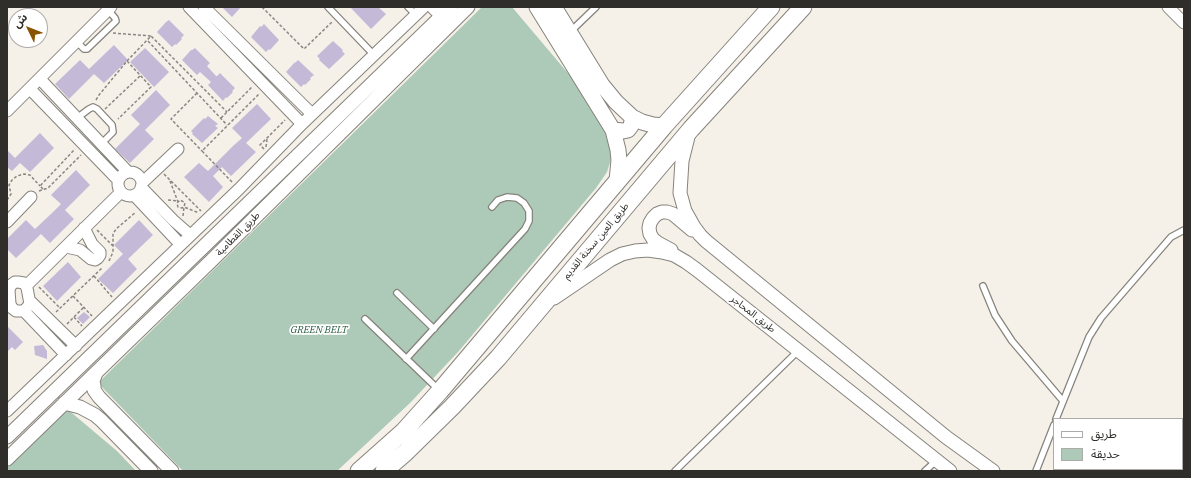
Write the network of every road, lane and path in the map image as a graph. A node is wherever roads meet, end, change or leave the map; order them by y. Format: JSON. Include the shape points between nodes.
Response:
{"nodes":[{"id":1,"x":189,"y":7,"type":"edge"},
{"id":2,"x":204,"y":7,"type":"edge"},
{"id":3,"x":262,"y":7,"type":"edge"},
{"id":4,"x":328,"y":7,"type":"edge"},
{"id":5,"x":468,"y":7,"type":"edge"},
{"id":6,"x":537,"y":7,"type":"edge"},
{"id":7,"x":554,"y":7,"type":"edge"},
{"id":8,"x":596,"y":7,"type":"edge"},
{"id":9,"x":771,"y":7,"type":"edge"},
{"id":10,"x":803,"y":7,"type":"edge"},
{"id":11,"x":1168,"y":7,"type":"edge"},
{"id":12,"x":109,"y":9,"type":"edge"},
{"id":13,"x":416,"y":10,"type":"edge"},
{"id":14,"x":442,"y":10,"type":"edge"},
{"id":15,"x":338,"y":17,"type":"junction"},
{"id":16,"x":1184,"y":24,"type":"edge"},
{"id":17,"x":569,"y":32,"type":"junction"},
{"id":18,"x":104,"y":33,"type":"junction"},
{"id":19,"x":151,"y":36,"type":"junction"},
{"id":20,"x":147,"y":40,"type":"junction"},
{"id":21,"x":77,"y":42,"type":"junction"},
{"id":22,"x":374,"y":55,"type":"junction"},
{"id":23,"x":127,"y":61,"type":"junction"},
{"id":24,"x":140,"y":75,"type":"junction"},
{"id":25,"x":40,"y":79,"type":"junction"},
{"id":26,"x":263,"y":84,"type":"junction"},
{"id":27,"x":30,"y":89,"type":"junction"},
{"id":28,"x":197,"y":93,"type":"junction"},
{"id":29,"x":93,"y":108,"type":"junction"},
{"id":30,"x":7,"y":111,"type":"edge"},
{"id":31,"x":227,"y":112,"type":"junction"},
{"id":32,"x":101,"y":113,"type":"junction"},
{"id":33,"x":291,"y":113,"type":"junction"},
{"id":34,"x":312,"y":114,"type":"junction"},
{"id":35,"x":632,"y":117,"type":"junction"},
{"id":36,"x":77,"y":118,"type":"junction"},
{"id":37,"x":221,"y":118,"type":"junction"},
{"id":38,"x":302,"y":124,"type":"junction"},
{"id":39,"x":112,"y":125,"type":"junction"},
{"id":40,"x":227,"y":125,"type":"junction"},
{"id":41,"x":664,"y":126,"type":"junction"},
{"id":42,"x":613,"y":130,"type":"junction"},
{"id":43,"x":690,"y":130,"type":"junction"},
{"id":44,"x":267,"y":139,"type":"junction"},
{"id":45,"x":101,"y":144,"type":"junction"},
{"id":46,"x":85,"y":145,"type":"junction"},
{"id":47,"x":178,"y":149,"type":"dead end"},
{"id":48,"x":202,"y":151,"type":"junction"},
{"id":49,"x":158,"y":167,"type":"junction"},
{"id":50,"x":128,"y":172,"type":"junction"},
{"id":51,"x":170,"y":179,"type":"junction"},
{"id":52,"x":118,"y":180,"type":"junction"},
{"id":53,"x":616,"y":181,"type":"junction"},
{"id":54,"x":40,"y":186,"type":"junction"},
{"id":55,"x":139,"y":188,"type":"junction"},
{"id":56,"x":43,"y":189,"type":"junction"},
{"id":57,"x":239,"y":189,"type":"junction"},
{"id":58,"x":121,"y":192,"type":"junction"},
{"id":59,"x":31,"y":197,"type":"joint"},
{"id":60,"x":188,"y":199,"type":"junction"},
{"id":61,"x":7,"y":200,"type":"edge"},
{"id":62,"x":178,"y":202,"type":"junction"},
{"id":63,"x":184,"y":202,"type":"junction"},
{"id":64,"x":184,"y":207,"type":"junction"},
{"id":65,"x":492,"y":207,"type":"dead end"},
{"id":66,"x":7,"y":222,"type":"edge"},
{"id":67,"x":87,"y":226,"type":"junction"},
{"id":68,"x":1184,"y":230,"type":"edge"},
{"id":69,"x":190,"y":235,"type":"junction"},
{"id":70,"x":706,"y":241,"type":"junction"},
{"id":71,"x":180,"y":244,"type":"junction"},
{"id":72,"x":66,"y":247,"type":"junction"},
{"id":73,"x":114,"y":247,"type":"dead end"},
{"id":74,"x":201,"y":248,"type":"junction"},
{"id":75,"x":212,"y":260,"type":"junction"},
{"id":76,"x":686,"y":262,"type":"junction"},
{"id":77,"x":7,"y":274,"type":"edge"},
{"id":78,"x":94,"y":276,"type":"dead end"},
{"id":79,"x":15,"y":282,"type":"junction"},
{"id":80,"x":30,"y":283,"type":"junction"},
{"id":81,"x":983,"y":286,"type":"dead end"},
{"id":82,"x":8,"y":292,"type":"edge"},
{"id":83,"x":397,"y":293,"type":"dead end"},
{"id":84,"x":73,"y":296,"type":"dead end"},
{"id":85,"x":30,"y":301,"type":"junction"},
{"id":86,"x":119,"y":304,"type":"junction"},
{"id":87,"x":84,"y":307,"type":"junction"},
{"id":88,"x":60,"y":308,"type":"dead end"},
{"id":89,"x":10,"y":310,"type":"edge"},
{"id":90,"x":538,"y":310,"type":"junction"},
{"id":91,"x":24,"y":311,"type":"junction"},
{"id":92,"x":365,"y":319,"type":"dead end"},
{"id":93,"x":99,"y":323,"type":"junction"},
{"id":94,"x":434,"y":329,"type":"junction"},
{"id":95,"x":60,"y":330,"type":"junction"},
{"id":96,"x":76,"y":346,"type":"junction"},
{"id":97,"x":799,"y":350,"type":"junction"},
{"id":98,"x":66,"y":355,"type":"junction"},
{"id":99,"x":406,"y":358,"type":"junction"},
{"id":100,"x":96,"y":373,"type":"junction"},
{"id":101,"x":440,"y":391,"type":"junction"},
{"id":102,"x":99,"y":397,"type":"junction"},
{"id":103,"x":1063,"y":401,"type":"junction"},
{"id":104,"x":64,"y":403,"type":"junction"},
{"id":105,"x":7,"y":410,"type":"edge"},
{"id":106,"x":88,"y":410,"type":"junction"},
{"id":107,"x":1056,"y":418,"type":"edge"},
{"id":108,"x":1053,"y":428,"type":"edge"},
{"id":109,"x":7,"y":437,"type":"edge"},
{"id":110,"x":7,"y":459,"type":"edge"},
{"id":111,"x":937,"y":460,"type":"junction"},
{"id":112,"x":151,"y":471,"type":"edge"},
{"id":113,"x":172,"y":471,"type":"edge"},
{"id":114,"x":359,"y":471,"type":"edge"},
{"id":115,"x":384,"y":471,"type":"edge"},
{"id":116,"x":676,"y":471,"type":"edge"},
{"id":117,"x":926,"y":471,"type":"edge"},
{"id":118,"x":950,"y":471,"type":"edge"},
{"id":119,"x":993,"y":471,"type":"edge"},
{"id":120,"x":1036,"y":471,"type":"edge"}],
"edges":[{"from":1,"to":26,"type":"street"},
{"from":2,"to":34,"type":"street"},
{"from":3,"to":15,"type":"path","via":[[304,49]]},
{"from":4,"to":15,"type":"lane"},
{"from":5,"to":75,"type":"street","name":"طريق القطامية"},
{"from":6,"to":42,"type":"main road"},
{"from":7,"to":17,"type":"main road"},
{"from":8,"to":17,"type":"lane"},
{"from":9,"to":41,"type":"main road"},
{"from":10,"to":43,"type":"main road","name":"طريق العين سخنة القديم"},
{"from":11,"to":16,"type":"street"},
{"from":12,"to":18,"type":"lane","via":[[116,21]]},
{"from":12,"to":21,"type":"street"},
{"from":13,"to":22,"type":"street"},
{"from":14,"to":74,"type":"street","name":"طريق القطامية"},
{"from":15,"to":22,"type":"lane"},
{"from":17,"to":35,"type":"main road","via":[[608,94]]},
{"from":18,"to":19,"type":"path"},
{"from":18,"to":21,"type":"lane","via":[[87,50]]},
{"from":19,"to":20,"type":"path"},
{"from":19,"to":31,"type":"path"},
{"from":20,"to":23,"type":"path"},
{"from":20,"to":28,"type":"path"},
{"from":21,"to":25,"type":"street"},
{"from":22,"to":34,"type":"street"},
{"from":23,"to":24,"type":"path"},
{"from":23,"to":29,"type":"path","via":[[99,95]]},
{"from":24,"to":32,"type":"path"},
{"from":24,"to":39,"type":"path","via":[[152,87]]},
{"from":25,"to":27,"type":"street"},
{"from":25,"to":36,"type":"street"},
{"from":26,"to":31,"type":"path"},
{"from":26,"to":33,"type":"street"},
{"from":26,"to":40,"type":"path"},
{"from":27,"to":30,"type":"street"},
{"from":27,"to":46,"type":"street"},
{"from":28,"to":37,"type":"path"},
{"from":28,"to":48,"type":"path","via":[[170,119]]},
{"from":29,"to":32,"type":"lane"},
{"from":29,"to":36,"type":"lane"},
{"from":31,"to":37,"type":"path"},
{"from":32,"to":39,"type":"lane"},
{"from":33,"to":38,"type":"street"},
{"from":33,"to":44,"type":"path"},
{"from":34,"to":38,"type":"street"},
{"from":35,"to":41,"type":"main road","via":[[642,122]]},
{"from":35,"to":42,"type":"main road","via":[[628,130]]},
{"from":36,"to":45,"type":"street"},
{"from":37,"to":40,"type":"path"},
{"from":38,"to":57,"type":"street"},
{"from":39,"to":45,"type":"lane","via":[[113,132]]},
{"from":40,"to":48,"type":"path"},
{"from":41,"to":53,"type":"main road"},
{"from":42,"to":53,"type":"main road","via":[[619,160]]},
{"from":43,"to":70,"type":"street","via":[[682,161],[680,193],[689,219]]},
{"from":43,"to":90,"type":"main road","name":"طريق العين سخنة القديم"},
{"from":44,"to":44,"type":"path","via":[[260,145],[266,151],[266,145]]},
{"from":45,"to":50,"type":"street"},
{"from":46,"to":52,"type":"street"},
{"from":46,"to":54,"type":"path"},
{"from":46,"to":56,"type":"path","via":[[48,188]]},
{"from":47,"to":49,"type":"street"},
{"from":48,"to":57,"type":"path"},
{"from":49,"to":51,"type":"path"},
{"from":49,"to":55,"type":"street"},
{"from":50,"to":52,"type":"street"},
{"from":50,"to":55,"type":"street","via":[[134,173],[141,180]]},
{"from":51,"to":60,"type":"path"},
{"from":51,"to":62,"type":"path"},
{"from":52,"to":58,"type":"street"},
{"from":53,"to":101,"type":"main road"},
{"from":54,"to":56,"type":"path"},
{"from":54,"to":61,"type":"path","via":[[30,175],[17,176],[9,185],[11,194]]},
{"from":55,"to":58,"type":"street","via":[[126,196]]},
{"from":55,"to":69,"type":"street"},
{"from":55,"to":71,"type":"street"},
{"from":56,"to":59,"type":"path"},
{"from":57,"to":69,"type":"street"},
{"from":58,"to":67,"type":"street"},
{"from":59,"to":66,"type":"street"},
{"from":60,"to":63,"type":"path"},
{"from":60,"to":64,"type":"path","via":[[203,214]]},
{"from":62,"to":63,"type":"path"},
{"from":62,"to":64,"type":"path","via":[[178,207]]},
{"from":63,"to":64,"type":"path"},
{"from":65,"to":94,"type":"lane","via":[[498,200],[516,198],[524,203],[529,211],[529,221],[525,229]]},
{"from":67,"to":72,"type":"street"},
{"from":67,"to":72,"type":"street","via":[[92,244],[100,252],[98,258],[91,259],[80,250]]},
{"from":67,"to":73,"type":"path"},
{"from":68,"to":103,"type":"lane","via":[[1171,237],[1101,318],[1089,337]]},
{"from":69,"to":71,"type":"street"},
{"from":70,"to":76,"type":"street","via":[[668,212],[662,212],[653,218],[649,228],[653,239]]},
{"from":70,"to":119,"type":"street","via":[[946,437]]},
{"from":71,"to":86,"type":"street"},
{"from":72,"to":80,"type":"street"},
{"from":74,"to":75,"type":"street"},
{"from":74,"to":109,"type":"street","name":"طريق القطامية"},
{"from":75,"to":100,"type":"street","name":"طريق القطامية"},
{"from":76,"to":90,"type":"street","name":"طريق المحاجر","via":[[662,252],[648,250],[622,254]]},
{"from":76,"to":97,"type":"street","name":"طريق المحاجر"},
{"from":77,"to":79,"type":"street"},
{"from":78,"to":86,"type":"path"},
{"from":79,"to":80,"type":"street"},
{"from":79,"to":82,"type":"street"},
{"from":80,"to":85,"type":"street"},
{"from":80,"to":88,"type":"path"},
{"from":81,"to":103,"type":"lane","via":[[995,315],[1012,341]]},
{"from":82,"to":89,"type":"street"},
{"from":83,"to":94,"type":"lane"},
{"from":84,"to":87,"type":"path"},
{"from":85,"to":91,"type":"street"},
{"from":85,"to":95,"type":"street"},
{"from":86,"to":93,"type":"street"},
{"from":87,"to":93,"type":"path"},
{"from":87,"to":95,"type":"path"},
{"from":89,"to":91,"type":"street"},
{"from":90,"to":115,"type":"main road","name":"طريق العين سخنة القديم","via":[[452,408]]},
{"from":91,"to":98,"type":"street"},
{"from":92,"to":99,"type":"lane"},
{"from":93,"to":96,"type":"street"},
{"from":94,"to":99,"type":"lane"},
{"from":95,"to":96,"type":"street"},
{"from":96,"to":98,"type":"street"},
{"from":97,"to":111,"type":"street","name":"طريق المحاجر"},
{"from":97,"to":116,"type":"lane"},
{"from":98,"to":105,"type":"street"},
{"from":99,"to":101,"type":"lane"},
{"from":100,"to":102,"type":"street","via":[[94,390]]},
{"from":100,"to":104,"type":"street","name":"طريق القطامية"},
{"from":101,"to":114,"type":"main road","via":[[404,430]]},
{"from":102,"to":106,"type":"street","via":[[93,397],[88,401]]},
{"from":102,"to":113,"type":"street"},
{"from":103,"to":107,"type":"lane"},
{"from":104,"to":106,"type":"street"},
{"from":104,"to":110,"type":"street","name":"طريق القطامية"},
{"from":106,"to":112,"type":"street"},
{"from":108,"to":120,"type":"lane"},
{"from":111,"to":117,"type":"lane"},
{"from":111,"to":118,"type":"street","name":"طريق المحاجر"}]}
